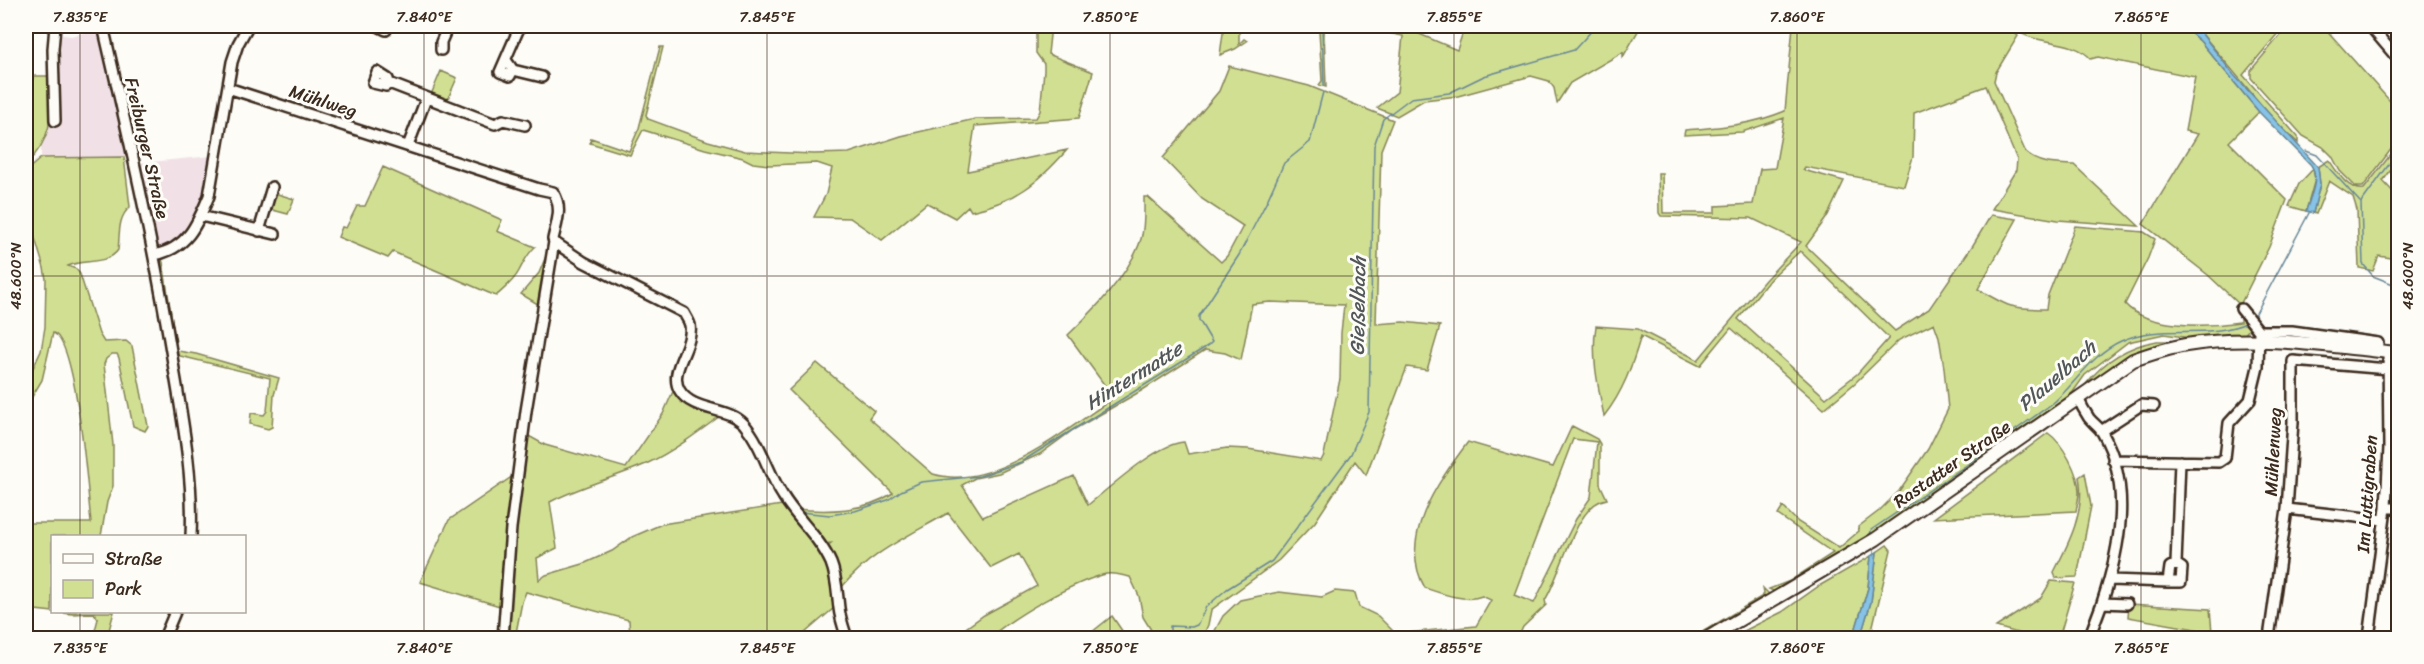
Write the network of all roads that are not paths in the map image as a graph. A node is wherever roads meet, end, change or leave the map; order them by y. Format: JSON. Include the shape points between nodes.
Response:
{"nodes":[{"id":1,"x":55,"y":26,"type":"edge"},
{"id":2,"x":103,"y":26,"type":"edge"},
{"id":3,"x":248,"y":26,"type":"edge"},
{"id":4,"x":378,"y":26,"type":"edge"},
{"id":5,"x":387,"y":26,"type":"edge"},
{"id":6,"x":448,"y":26,"type":"edge"},
{"id":7,"x":520,"y":26,"type":"edge"},
{"id":8,"x":2370,"y":26,"type":"edge"},
{"id":9,"x":441,"y":51,"type":"dead end"},
{"id":10,"x":2398,"y":59,"type":"edge"},
{"id":11,"x":542,"y":77,"type":"dead end"},
{"id":12,"x":389,"y":83,"type":"dead end"},
{"id":13,"x":228,"y":88,"type":"junction"},
{"id":14,"x":426,"y":99,"type":"junction"},
{"id":15,"x":55,"y":121,"type":"dead end"},
{"id":16,"x":525,"y":125,"type":"dead end"},
{"id":17,"x":408,"y":146,"type":"junction"},
{"id":18,"x":272,"y":187,"type":"dead end"},
{"id":19,"x":201,"y":216,"type":"junction"},
{"id":20,"x":259,"y":231,"type":"junction"},
{"id":21,"x":275,"y":234,"type":"dead end"},
{"id":22,"x":554,"y":242,"type":"junction"},
{"id":23,"x":154,"y":255,"type":"junction"},
{"id":24,"x":2244,"y":313,"type":"dead end"},
{"id":25,"x":2257,"y":333,"type":"junction"},
{"id":26,"x":2388,"y":352,"type":"edge"},
{"id":27,"x":2388,"y":369,"type":"junction"},
{"id":28,"x":2078,"y":398,"type":"junction"},
{"id":29,"x":2154,"y":406,"type":"dead end"},
{"id":30,"x":2102,"y":431,"type":"junction"},
{"id":31,"x":2113,"y":460,"type":"junction"},
{"id":32,"x":2180,"y":461,"type":"junction"},
{"id":33,"x":2386,"y":508,"type":"junction"},
{"id":34,"x":2398,"y":508,"type":"edge"},
{"id":35,"x":2287,"y":509,"type":"junction"},
{"id":36,"x":2384,"y":520,"type":"junction"},
{"id":37,"x":191,"y":535,"type":"edge"},
{"id":38,"x":2110,"y":580,"type":"junction"},
{"id":39,"x":2102,"y":603,"type":"junction"},
{"id":40,"x":2127,"y":604,"type":"dead end"},
{"id":41,"x":175,"y":613,"type":"edge"},
{"id":42,"x":164,"y":639,"type":"edge"},
{"id":43,"x":503,"y":639,"type":"edge"},
{"id":44,"x":847,"y":639,"type":"edge"},
{"id":45,"x":1708,"y":639,"type":"edge"},
{"id":46,"x":2089,"y":639,"type":"edge"},
{"id":47,"x":2269,"y":639,"type":"edge"},
{"id":48,"x":2369,"y":639,"type":"edge"}],
"edges":[{"from":1,"to":15,"type":"street"},
{"from":2,"to":23,"type":"street","name":"Freiburger Straße"},
{"from":3,"to":13,"type":"street","via":[[234,56]]},
{"from":4,"to":5,"type":"street","via":[[386,30]]},
{"from":6,"to":9,"type":"street"},
{"from":7,"to":11,"type":"street","via":[[500,72],[510,76],[513,70]]},
{"from":8,"to":10,"type":"street"},
{"from":12,"to":14,"type":"street"},
{"from":13,"to":17,"type":"street","name":"Mühlweg"},
{"from":13,"to":19,"type":"street","via":[[212,189]]},
{"from":14,"to":16,"type":"street","via":[[495,124],[503,120]]},
{"from":14,"to":17,"type":"street"},
{"from":17,"to":22,"type":"street","name":"Mühlweg","via":[[553,192],[559,205]]},
{"from":18,"to":20,"type":"street"},
{"from":19,"to":20,"type":"street"},
{"from":19,"to":23,"type":"street","via":[[179,246]]},
{"from":20,"to":21,"type":"street"},
{"from":22,"to":43,"type":"street","via":[[526,411],[511,528]]},
{"from":22,"to":44,"type":"street","via":[[584,262],[684,313],[690,324],[690,336],[679,367],[678,388],[693,402],[724,411],[742,422],[754,439],[782,496],[830,562]]},
{"from":23,"to":37,"type":"street","name":"Freiburger Straße","via":[[190,475]]},
{"from":24,"to":25,"type":"street"},
{"from":25,"to":26,"type":"main road","name":"Rastatter Straße"},
{"from":25,"to":28,"type":"main road","name":"Rastatter Straße","via":[[2157,351],[2116,369]]},
{"from":25,"to":32,"type":"street","via":[[2258,367],[2250,400],[2229,423],[2225,458],[2219,462]]},
{"from":26,"to":27,"type":"street","name":"Im Luttigraben"},
{"from":27,"to":33,"type":"street","name":"Im Luttigraben"},
{"from":27,"to":35,"type":"street","name":"Mühlenweg","via":[[2293,361]]},
{"from":28,"to":30,"type":"street"},
{"from":28,"to":45,"type":"main road","name":"Rastatter Straße","via":[[1872,541]]},
{"from":29,"to":30,"type":"street","via":[[2141,405]]},
{"from":30,"to":31,"type":"street"},
{"from":31,"to":32,"type":"street"},
{"from":31,"to":38,"type":"street","via":[[2121,513],[2119,544]]},
{"from":32,"to":38,"type":"street","via":[[2176,564],[2182,568],[2181,582]]},
{"from":33,"to":34,"type":"street"},
{"from":33,"to":36,"type":"street","name":"Im Luttigraben"},
{"from":35,"to":36,"type":"street"},
{"from":35,"to":47,"type":"street","name":"Mühlenweg"},
{"from":36,"to":48,"type":"street","name":"Im Luttigraben"},
{"from":38,"to":39,"type":"street"},
{"from":39,"to":40,"type":"street"},
{"from":39,"to":46,"type":"street"},
{"from":41,"to":42,"type":"street"}]}
